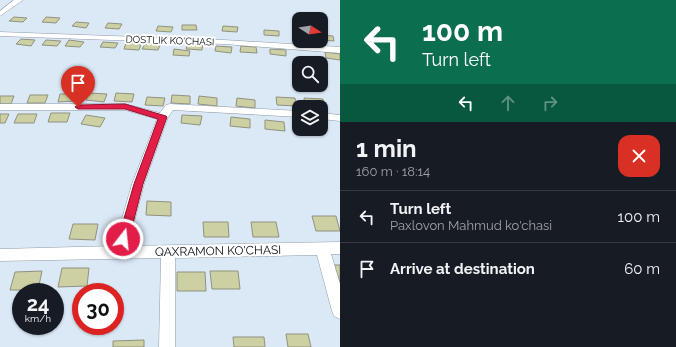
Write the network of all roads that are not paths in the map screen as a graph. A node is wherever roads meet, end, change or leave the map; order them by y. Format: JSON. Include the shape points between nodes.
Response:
{"nodes":[{"id":1,"x":19,"y":0,"type":"edge"},
{"id":2,"x":0,"y":14,"type":"edge"},
{"id":3,"x":0,"y":34,"type":"edge"},
{"id":4,"x":340,"y":50,"type":"edge"},
{"id":5,"x":0,"y":107,"type":"edge"},
{"id":6,"x":292,"y":114,"type":"edge"},
{"id":7,"x":163,"y":117,"type":"junction"},
{"id":8,"x":328,"y":117,"type":"edge"},
{"id":9,"x":340,"y":118,"type":"edge"},
{"id":10,"x":322,"y":248,"type":"junction"},
{"id":11,"x":340,"y":248,"type":"edge"},
{"id":12,"x":120,"y":252,"type":"junction"},
{"id":13,"x":168,"y":252,"type":"junction"},
{"id":14,"x":0,"y":255,"type":"edge"},
{"id":15,"x":340,"y":311,"type":"edge"},
{"id":16,"x":167,"y":347,"type":"edge"}],
"edges":[{"from":1,"to":2,"type":"street"},
{"from":3,"to":4,"type":"street","name":"DOSTLIK KO'CHASI","via":[[224,42]]},
{"from":5,"to":7,"type":"street","via":[[125,107]]},
{"from":6,"to":7,"type":"street","via":[[170,107]]},
{"from":7,"to":12,"type":"street","via":[[138,184]]},
{"from":8,"to":9,"type":"street"},
{"from":10,"to":11,"type":"street","name":"QAXRAMON KO'CHASI"},
{"from":10,"to":13,"type":"street","name":"QAXRAMON KO'CHASI"},
{"from":10,"to":15,"type":"street"},
{"from":12,"to":13,"type":"street","name":"QAXRAMON KO'CHASI"},
{"from":12,"to":14,"type":"street","name":"QAXRAMON KO'CHASI"},
{"from":13,"to":16,"type":"street"}]}
